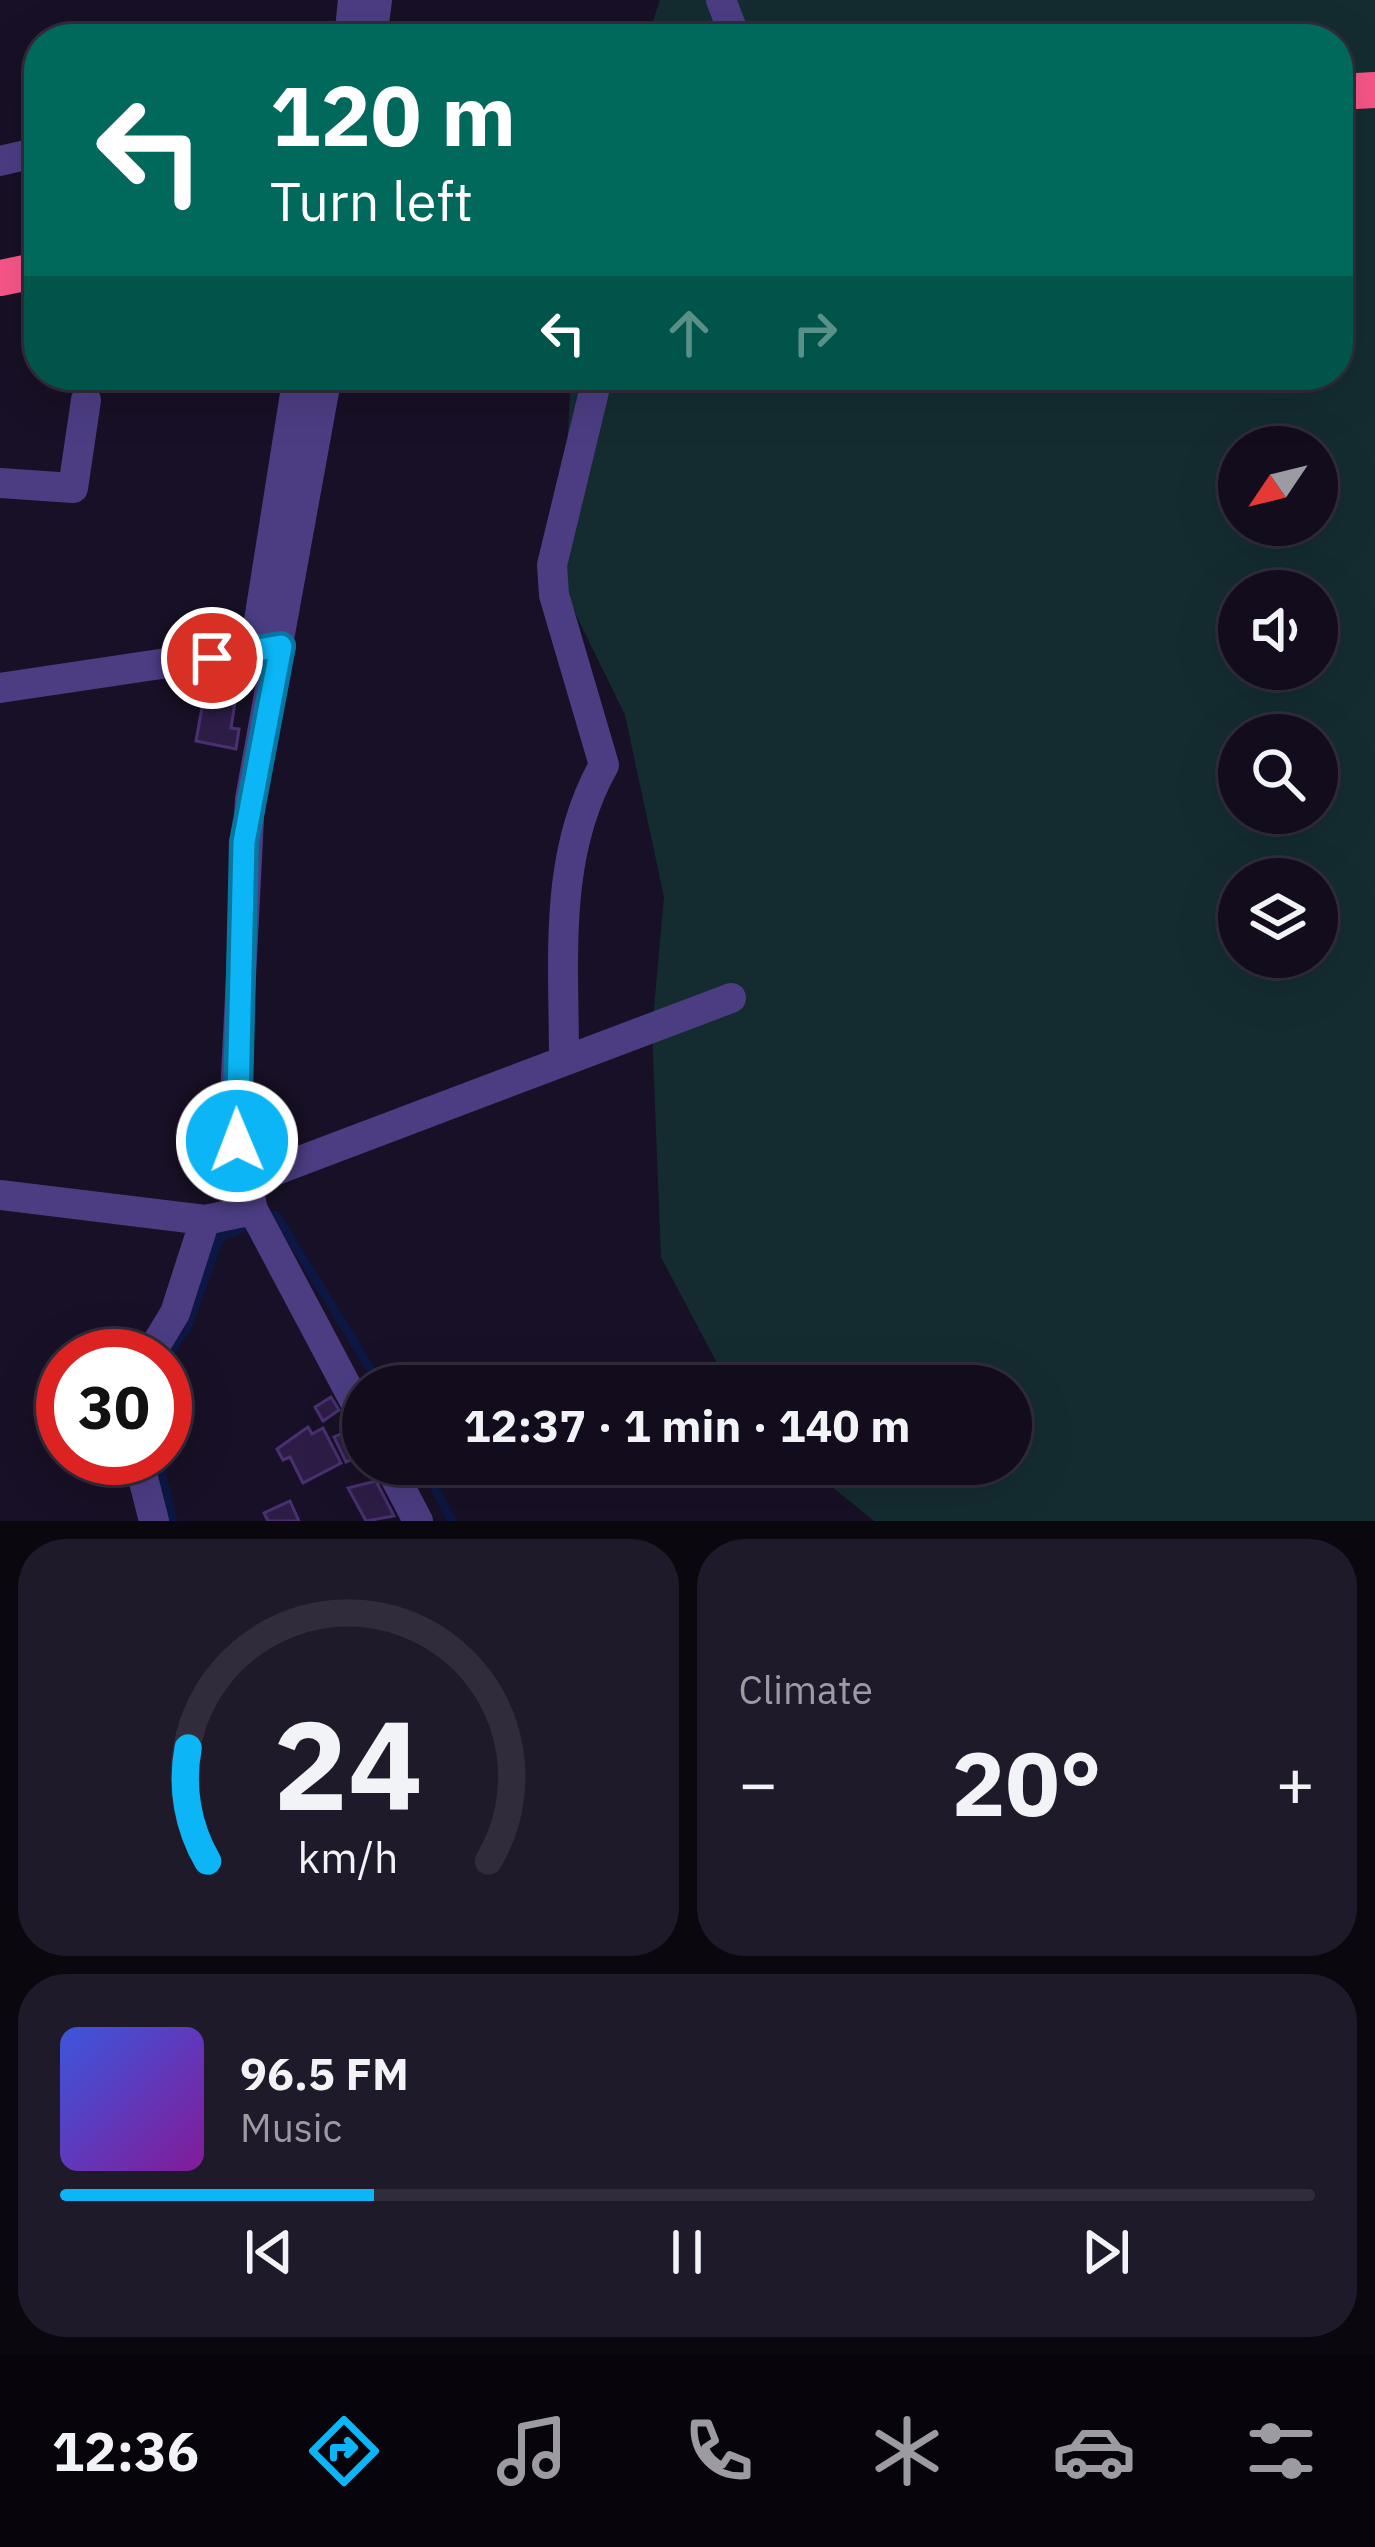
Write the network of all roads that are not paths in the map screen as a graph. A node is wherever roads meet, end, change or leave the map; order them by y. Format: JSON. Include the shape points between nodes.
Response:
{"nodes":[{"id":1,"x":296,"y":390,"type":"edge"},
{"id":2,"x":325,"y":390,"type":"edge"},
{"id":3,"x":594,"y":390,"type":"edge"},
{"id":4,"x":86,"y":400,"type":"dead end"},
{"id":5,"x":0,"y":483,"type":"edge"},
{"id":6,"x":267,"y":649,"type":"junction"},
{"id":7,"x":0,"y":688,"type":"edge"},
{"id":8,"x":731,"y":998,"type":"dead end"},
{"id":9,"x":564,"y":1058,"type":"junction"},
{"id":10,"x":0,"y":1195,"type":"edge"},
{"id":11,"x":250,"y":1196,"type":"junction"},
{"id":12,"x":205,"y":1220,"type":"junction"},
{"id":13,"x":165,"y":1329,"type":"edge"},
{"id":14,"x":342,"y":1376,"type":"edge"},
{"id":15,"x":145,"y":1485,"type":"edge"},
{"id":16,"x":399,"y":1485,"type":"edge"},
{"id":17,"x":154,"y":1521,"type":"edge"},
{"id":18,"x":418,"y":1521,"type":"edge"}],
"edges":[{"from":1,"to":6,"type":"street"},
{"from":2,"to":6,"type":"street"},
{"from":3,"to":9,"type":"street","via":[[552,565],[604,765],[583,801],[564,886]]},
{"from":4,"to":5,"type":"street","via":[[73,488]]},
{"from":6,"to":7,"type":"street"},
{"from":6,"to":11,"type":"street","via":[[244,842],[236,1095]]},
{"from":8,"to":9,"type":"street"},
{"from":9,"to":11,"type":"street"},
{"from":10,"to":12,"type":"street"},
{"from":11,"to":12,"type":"street"},
{"from":11,"to":14,"type":"street"},
{"from":12,"to":13,"type":"street"},
{"from":15,"to":17,"type":"street"},
{"from":16,"to":18,"type":"street"}]}
